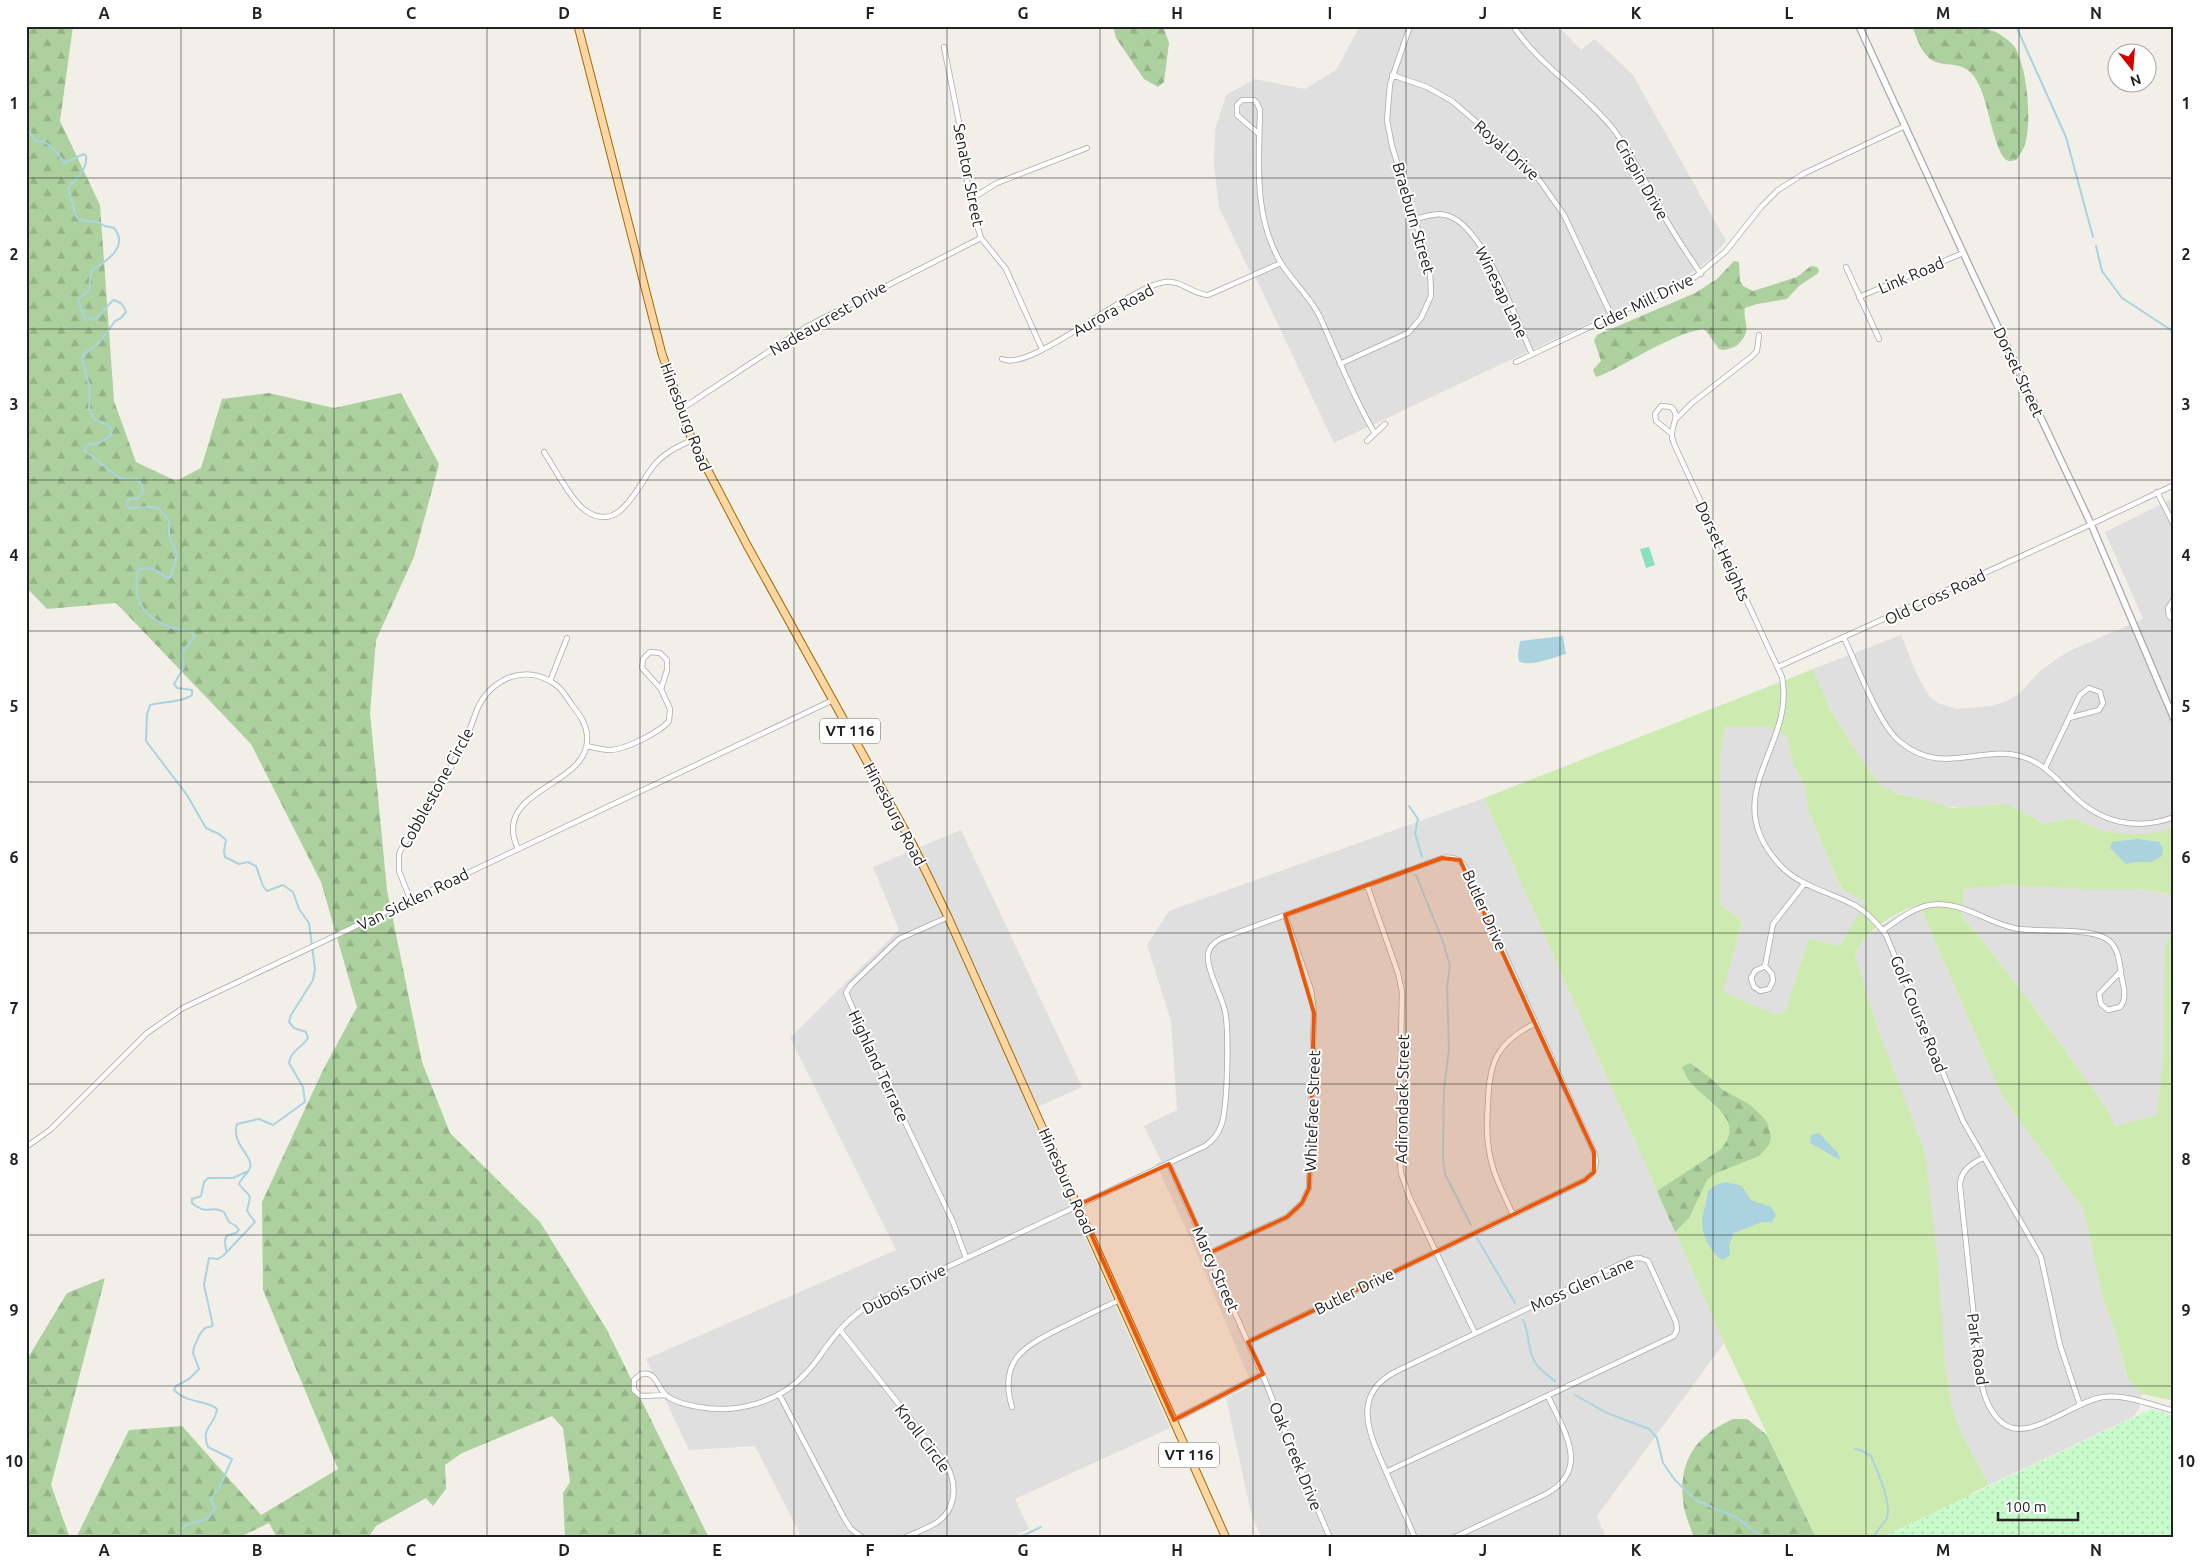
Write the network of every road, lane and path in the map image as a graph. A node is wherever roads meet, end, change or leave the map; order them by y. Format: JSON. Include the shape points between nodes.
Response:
{"nodes":[{"id":1,"x":578,"y":26,"type":"edge"},
{"id":2,"x":1410,"y":26,"type":"edge"},
{"id":3,"x":1513,"y":26,"type":"edge"},
{"id":4,"x":1859,"y":26,"type":"edge"},
{"id":5,"x":944,"y":47,"type":"dead end"},
{"id":6,"x":1392,"y":75,"type":"junction"},
{"id":7,"x":1905,"y":126,"type":"junction"},
{"id":8,"x":1260,"y":134,"type":"junction"},
{"id":9,"x":1087,"y":148,"type":"dead end"},
{"id":10,"x":971,"y":199,"type":"junction"},
{"id":11,"x":1415,"y":219,"type":"junction"},
{"id":12,"x":981,"y":238,"type":"junction"},
{"id":13,"x":1963,"y":253,"type":"junction"},
{"id":14,"x":1281,"y":263,"type":"junction"},
{"id":15,"x":1846,"y":267,"type":"dead end"},
{"id":16,"x":1701,"y":274,"type":"junction"},
{"id":17,"x":1859,"y":297,"type":"junction"},
{"id":18,"x":1612,"y":318,"type":"junction"},
{"id":19,"x":1759,"y":335,"type":"dead end"},
{"id":20,"x":1879,"y":338,"type":"dead end"},
{"id":21,"x":1042,"y":348,"type":"junction"},
{"id":22,"x":1532,"y":354,"type":"junction"},
{"id":23,"x":1002,"y":359,"type":"dead end"},
{"id":24,"x":1516,"y":362,"type":"dead end"},
{"id":25,"x":1340,"y":364,"type":"junction"},
{"id":26,"x":680,"y":410,"type":"junction"},
{"id":27,"x":1676,"y":419,"type":"junction"},
{"id":28,"x":1385,"y":424,"type":"dead end"},
{"id":29,"x":1374,"y":432,"type":"junction"},
{"id":30,"x":1672,"y":434,"type":"junction"},
{"id":31,"x":692,"y":440,"type":"junction"},
{"id":32,"x":1367,"y":441,"type":"dead end"},
{"id":33,"x":544,"y":452,"type":"dead end"},
{"id":34,"x":2174,"y":485,"type":"edge"},
{"id":35,"x":2158,"y":492,"type":"junction"},
{"id":36,"x":2091,"y":524,"type":"junction"},
{"id":37,"x":2174,"y":525,"type":"edge"},
{"id":38,"x":2174,"y":599,"type":"edge"},
{"id":39,"x":2174,"y":620,"type":"edge"},
{"id":40,"x":567,"y":638,"type":"dead end"},
{"id":41,"x":1844,"y":638,"type":"junction"},
{"id":42,"x":1778,"y":667,"type":"junction"},
{"id":43,"x":550,"y":681,"type":"junction"},
{"id":44,"x":661,"y":689,"type":"junction"},
{"id":45,"x":833,"y":700,"type":"junction"},
{"id":46,"x":2069,"y":718,"type":"junction"},
{"id":47,"x":2174,"y":719,"type":"edge"},
{"id":48,"x":587,"y":746,"type":"junction"},
{"id":49,"x":2045,"y":768,"type":"junction"},
{"id":50,"x":2174,"y":817,"type":"edge"},
{"id":51,"x":518,"y":849,"type":"junction"},
{"id":52,"x":1805,"y":883,"type":"junction"},
{"id":53,"x":1367,"y":885,"type":"junction"},
{"id":54,"x":410,"y":899,"type":"junction"},
{"id":55,"x":1285,"y":915,"type":"junction"},
{"id":56,"x":948,"y":917,"type":"junction"},
{"id":57,"x":1883,"y":930,"type":"junction"},
{"id":58,"x":1765,"y":966,"type":"junction"},
{"id":59,"x":2121,"y":971,"type":"junction"},
{"id":60,"x":1536,"y":1023,"type":"junction"},
{"id":61,"x":26,"y":1147,"type":"edge"},
{"id":62,"x":1983,"y":1158,"type":"junction"},
{"id":63,"x":1169,"y":1164,"type":"junction"},
{"id":64,"x":1078,"y":1204,"type":"junction"},
{"id":65,"x":1513,"y":1214,"type":"junction"},
{"id":66,"x":1435,"y":1252,"type":"junction"},
{"id":67,"x":1209,"y":1253,"type":"junction"},
{"id":68,"x":966,"y":1258,"type":"junction"},
{"id":69,"x":1120,"y":1300,"type":"junction"},
{"id":70,"x":840,"y":1330,"type":"junction"},
{"id":71,"x":1475,"y":1333,"type":"junction"},
{"id":72,"x":1248,"y":1342,"type":"junction"},
{"id":73,"x":1263,"y":1374,"type":"junction"},
{"id":74,"x":779,"y":1394,"type":"junction"},
{"id":75,"x":666,"y":1395,"type":"junction"},
{"id":76,"x":1548,"y":1396,"type":"junction"},
{"id":77,"x":2080,"y":1404,"type":"junction"},
{"id":78,"x":1012,"y":1407,"type":"dead end"},
{"id":79,"x":2174,"y":1411,"type":"edge"},
{"id":80,"x":1174,"y":1420,"type":"junction"},
{"id":81,"x":1386,"y":1472,"type":"junction"},
{"id":82,"x":863,"y":1538,"type":"edge"},
{"id":83,"x":904,"y":1538,"type":"edge"},
{"id":84,"x":1226,"y":1538,"type":"edge"},
{"id":85,"x":1330,"y":1538,"type":"edge"},
{"id":86,"x":1415,"y":1538,"type":"edge"},
{"id":87,"x":1453,"y":1538,"type":"edge"}],
"edges":[{"from":1,"to":26,"type":"main road","name":"Hinesburg Road","number":"VT 116","via":[[655,328]]},
{"from":2,"to":6,"type":"street","name":"Braeburn Street"},
{"from":3,"to":16,"type":"street","name":"Crispin Drive","via":[[1535,54],[1618,136]]},
{"from":4,"to":7,"type":"street","name":"Dorset Street"},
{"from":5,"to":10,"type":"street","name":"Senator Street"},
{"from":6,"to":11,"type":"street","name":"Braeburn Street","via":[[1387,104],[1388,128]]},
{"from":6,"to":18,"type":"street","name":"Royal Drive","via":[[1445,97],[1533,171],[1564,215]]},
{"from":7,"to":13,"type":"street","name":"Dorset Street"},
{"from":7,"to":16,"type":"street","name":"Cider Mill Drive","via":[[1805,173],[1778,190],[1726,251]]},
{"from":8,"to":8,"type":"street","via":[[1259,105],[1252,99],[1242,100],[1237,105],[1237,115]]},
{"from":8,"to":14,"type":"street","via":[[1262,213]]},
{"from":9,"to":10,"type":"street","via":[[997,183]]},
{"from":10,"to":12,"type":"street","name":"Senator Street"},
{"from":11,"to":22,"type":"street","name":"Winesap Lane","via":[[1444,215],[1469,232],[1486,254]]},
{"from":11,"to":25,"type":"street","name":"Braeburn Street","via":[[1432,276],[1431,296],[1424,314],[1404,336]]},
{"from":12,"to":21,"type":"street","name":"Senator Street","via":[[1006,269]]},
{"from":12,"to":26,"type":"street","name":"Nadeaucrest Drive","via":[[806,327]]},
{"from":13,"to":17,"type":"street","name":"Link Road"},
{"from":13,"to":36,"type":"street","name":"Dorset Street"},
{"from":14,"to":21,"type":"street","name":"Aurora Road","via":[[1208,295],[1178,283],[1160,284]]},
{"from":14,"to":25,"type":"street","via":[[1314,306]]},
{"from":15,"to":17,"type":"street"},
{"from":16,"to":18,"type":"street","name":"Cider Mill Drive"},
{"from":17,"to":20,"type":"street"},
{"from":18,"to":22,"type":"street","name":"Cider Mill Drive"},
{"from":19,"to":27,"type":"street","via":[[1756,351],[1751,357],[1692,402]]},
{"from":21,"to":23,"type":"street","name":"Aurora Road","via":[[1016,360]]},
{"from":22,"to":24,"type":"street","name":"Cider Mill Drive"},
{"from":25,"to":29,"type":"street"},
{"from":26,"to":31,"type":"main road","name":"Hinesburg Road","number":"VT 116"},
{"from":27,"to":30,"type":"street"},
{"from":27,"to":30,"type":"street","name":"Dorset Heights","via":[[1676,412],[1668,405],[1661,406],[1655,414],[1658,424]]},
{"from":28,"to":29,"type":"street"},
{"from":29,"to":32,"type":"street"},
{"from":30,"to":42,"type":"street","name":"Dorset Heights","via":[[1678,454]]},
{"from":31,"to":33,"type":"street","via":[[666,454],[624,509],[606,516],[586,512],[578,504]]},
{"from":31,"to":45,"type":"main road","name":"Hinesburg Road","number":"VT 116"},
{"from":34,"to":35,"type":"street","name":"Old Cross Road"},
{"from":35,"to":36,"type":"street","name":"Old Cross Road"},
{"from":35,"to":37,"type":"street"},
{"from":36,"to":41,"type":"street","name":"Old Cross Road"},
{"from":36,"to":47,"type":"street","name":"Dorset Street"},
{"from":38,"to":39,"type":"street","via":[[2168,608],[2169,616]]},
{"from":40,"to":43,"type":"street"},
{"from":41,"to":42,"type":"street","name":"Old Cross Road"},
{"from":41,"to":49,"type":"street","via":[[1886,727],[1905,746],[1943,760],[2012,755],[2024,757]]},
{"from":42,"to":52,"type":"street","name":"Golf Course Road","via":[[1784,688],[1784,705],[1758,777],[1755,814],[1768,850],[1786,870]]},
{"from":43,"to":48,"type":"street","via":[[564,693],[582,718]]},
{"from":43,"to":54,"type":"street","name":"Cobblestone Circle","via":[[534,675],[514,676],[495,685],[485,696],[464,745],[401,850],[399,871]]},
{"from":44,"to":44,"type":"street","via":[[667,670],[666,660],[660,653],[650,652],[643,658],[642,668]]},
{"from":44,"to":48,"type":"street","via":[[671,713],[662,728],[616,749]]},
{"from":45,"to":51,"type":"street","name":"Van Sicklen Road"},
{"from":45,"to":56,"type":"main road","name":"Hinesburg Road","number":"VT 116","via":[[913,845]]},
{"from":46,"to":46,"type":"street","via":[[2099,710],[2103,703],[2100,692],[2090,688],[2082,692]]},
{"from":46,"to":49,"type":"street"},
{"from":48,"to":51,"type":"street","via":[[575,765],[518,812],[512,829]]},
{"from":49,"to":50,"type":"street","via":[[2080,803],[2107,818],[2143,824]]},
{"from":51,"to":54,"type":"street","name":"Van Sicklen Road"},
{"from":52,"to":57,"type":"street","name":"Golf Course Road","via":[[1856,906]]},
{"from":52,"to":58,"type":"street","via":[[1773,924]]},
{"from":53,"to":55,"type":"street","name":"Butler Drive"},
{"from":53,"to":60,"type":"street","name":"Butler Drive","via":[[1442,858],[1460,860]]},
{"from":53,"to":66,"type":"street","name":"Adirondack Street","via":[[1402,992],[1401,1173]]},
{"from":54,"to":61,"type":"street","name":"Van Sicklen Road","via":[[183,1008],[159,1023],[50,1130]]},
{"from":55,"to":63,"type":"street","name":"Butler Drive","via":[[1219,939],[1209,950],[1209,962],[1226,1020],[1224,1116],[1219,1132],[1211,1142]]},
{"from":55,"to":67,"type":"street","name":"Whiteface Street","via":[[1310,990],[1314,1014],[1308,1188],[1302,1203],[1287,1217]]},
{"from":56,"to":64,"type":"main road","name":"Hinesburg Road","number":"VT 116"},
{"from":56,"to":68,"type":"street","name":"Highland Terrace","via":[[896,941],[850,985],[846,993],[949,1213]]},
{"from":57,"to":59,"type":"street","via":[[1918,908],[1952,906],[2020,930],[2103,936],[2115,947]]},
{"from":57,"to":62,"type":"street","name":"Golf Course Road","via":[[1956,1106]]},
{"from":58,"to":58,"type":"street","via":[[1755,971],[1751,980],[1754,987],[1762,991],[1769,989],[1774,981]]},
{"from":59,"to":59,"type":"street","via":[[2124,1001],[2118,1009],[2108,1010],[2101,1004],[2099,994]]},
{"from":60,"to":65,"type":"street","via":[[1504,1045],[1496,1057],[1489,1080],[1488,1149]]},
{"from":60,"to":65,"type":"street","name":"Butler Drive","via":[[1594,1152],[1596,1165],[1592,1175],[1585,1180]]},
{"from":62,"to":77,"type":"street","name":"Golf Course Road","via":[[2041,1257],[2061,1350]]},
{"from":62,"to":77,"type":"street","name":"Park Road","via":[[1965,1170],[1960,1182],[1978,1365],[1986,1398],[2000,1422],[2016,1430],[2030,1428]]},
{"from":63,"to":64,"type":"street","name":"Butler Drive"},
{"from":63,"to":67,"type":"street","name":"Marcy Street"},
{"from":64,"to":68,"type":"street","name":"Dubois Drive"},
{"from":64,"to":69,"type":"main road","name":"Hinesburg Road","number":"VT 116"},
{"from":65,"to":66,"type":"street","name":"Butler Drive"},
{"from":66,"to":71,"type":"street","name":"Adirondack Street"},
{"from":66,"to":72,"type":"street","name":"Butler Drive"},
{"from":67,"to":72,"type":"street","name":"Marcy Street"},
{"from":68,"to":70,"type":"street","name":"Dubois Drive","via":[[874,1301]]},
{"from":69,"to":78,"type":"street","via":[[1025,1347],[1013,1361],[1008,1376]]},
{"from":69,"to":80,"type":"main road","name":"Hinesburg Road","number":"VT 116"},
{"from":70,"to":74,"type":"street","name":"Dubois Drive","via":[[807,1373]]},
{"from":70,"to":83,"type":"street","name":"Knoll Circle","via":[[944,1461],[952,1477],[954,1496],[945,1514]]},
{"from":71,"to":76,"type":"street","name":"Moss Glen Lane","via":[[1631,1259],[1640,1258],[1648,1262],[1676,1322],[1674,1336]]},
{"from":71,"to":81,"type":"street","name":"Moss Glen Lane","via":[[1390,1374],[1372,1392],[1367,1425]]},
{"from":72,"to":73,"type":"street","name":"Marcy Street"},
{"from":73,"to":80,"type":"street"},
{"from":73,"to":85,"type":"street","name":"Oak Creek Drive"},
{"from":74,"to":75,"type":"street","name":"Dubois Drive","via":[[751,1405],[725,1409],[690,1405]]},
{"from":74,"to":82,"type":"street","via":[[844,1518],[851,1529]]},
{"from":75,"to":75,"type":"street","name":"Dubois Drive","via":[[650,1374],[641,1374],[634,1380],[634,1390],[641,1396]]},
{"from":76,"to":81,"type":"street","name":"Moss Glen Lane"},
{"from":76,"to":87,"type":"street","via":[[1571,1451],[1571,1464],[1565,1479],[1546,1494]]},
{"from":77,"to":79,"type":"street","name":"Park Road","via":[[2117,1397]]},
{"from":80,"to":84,"type":"main road","name":"Hinesburg Road","number":"VT 116"},
{"from":81,"to":86,"type":"street","name":"Moss Glen Lane"}]}
